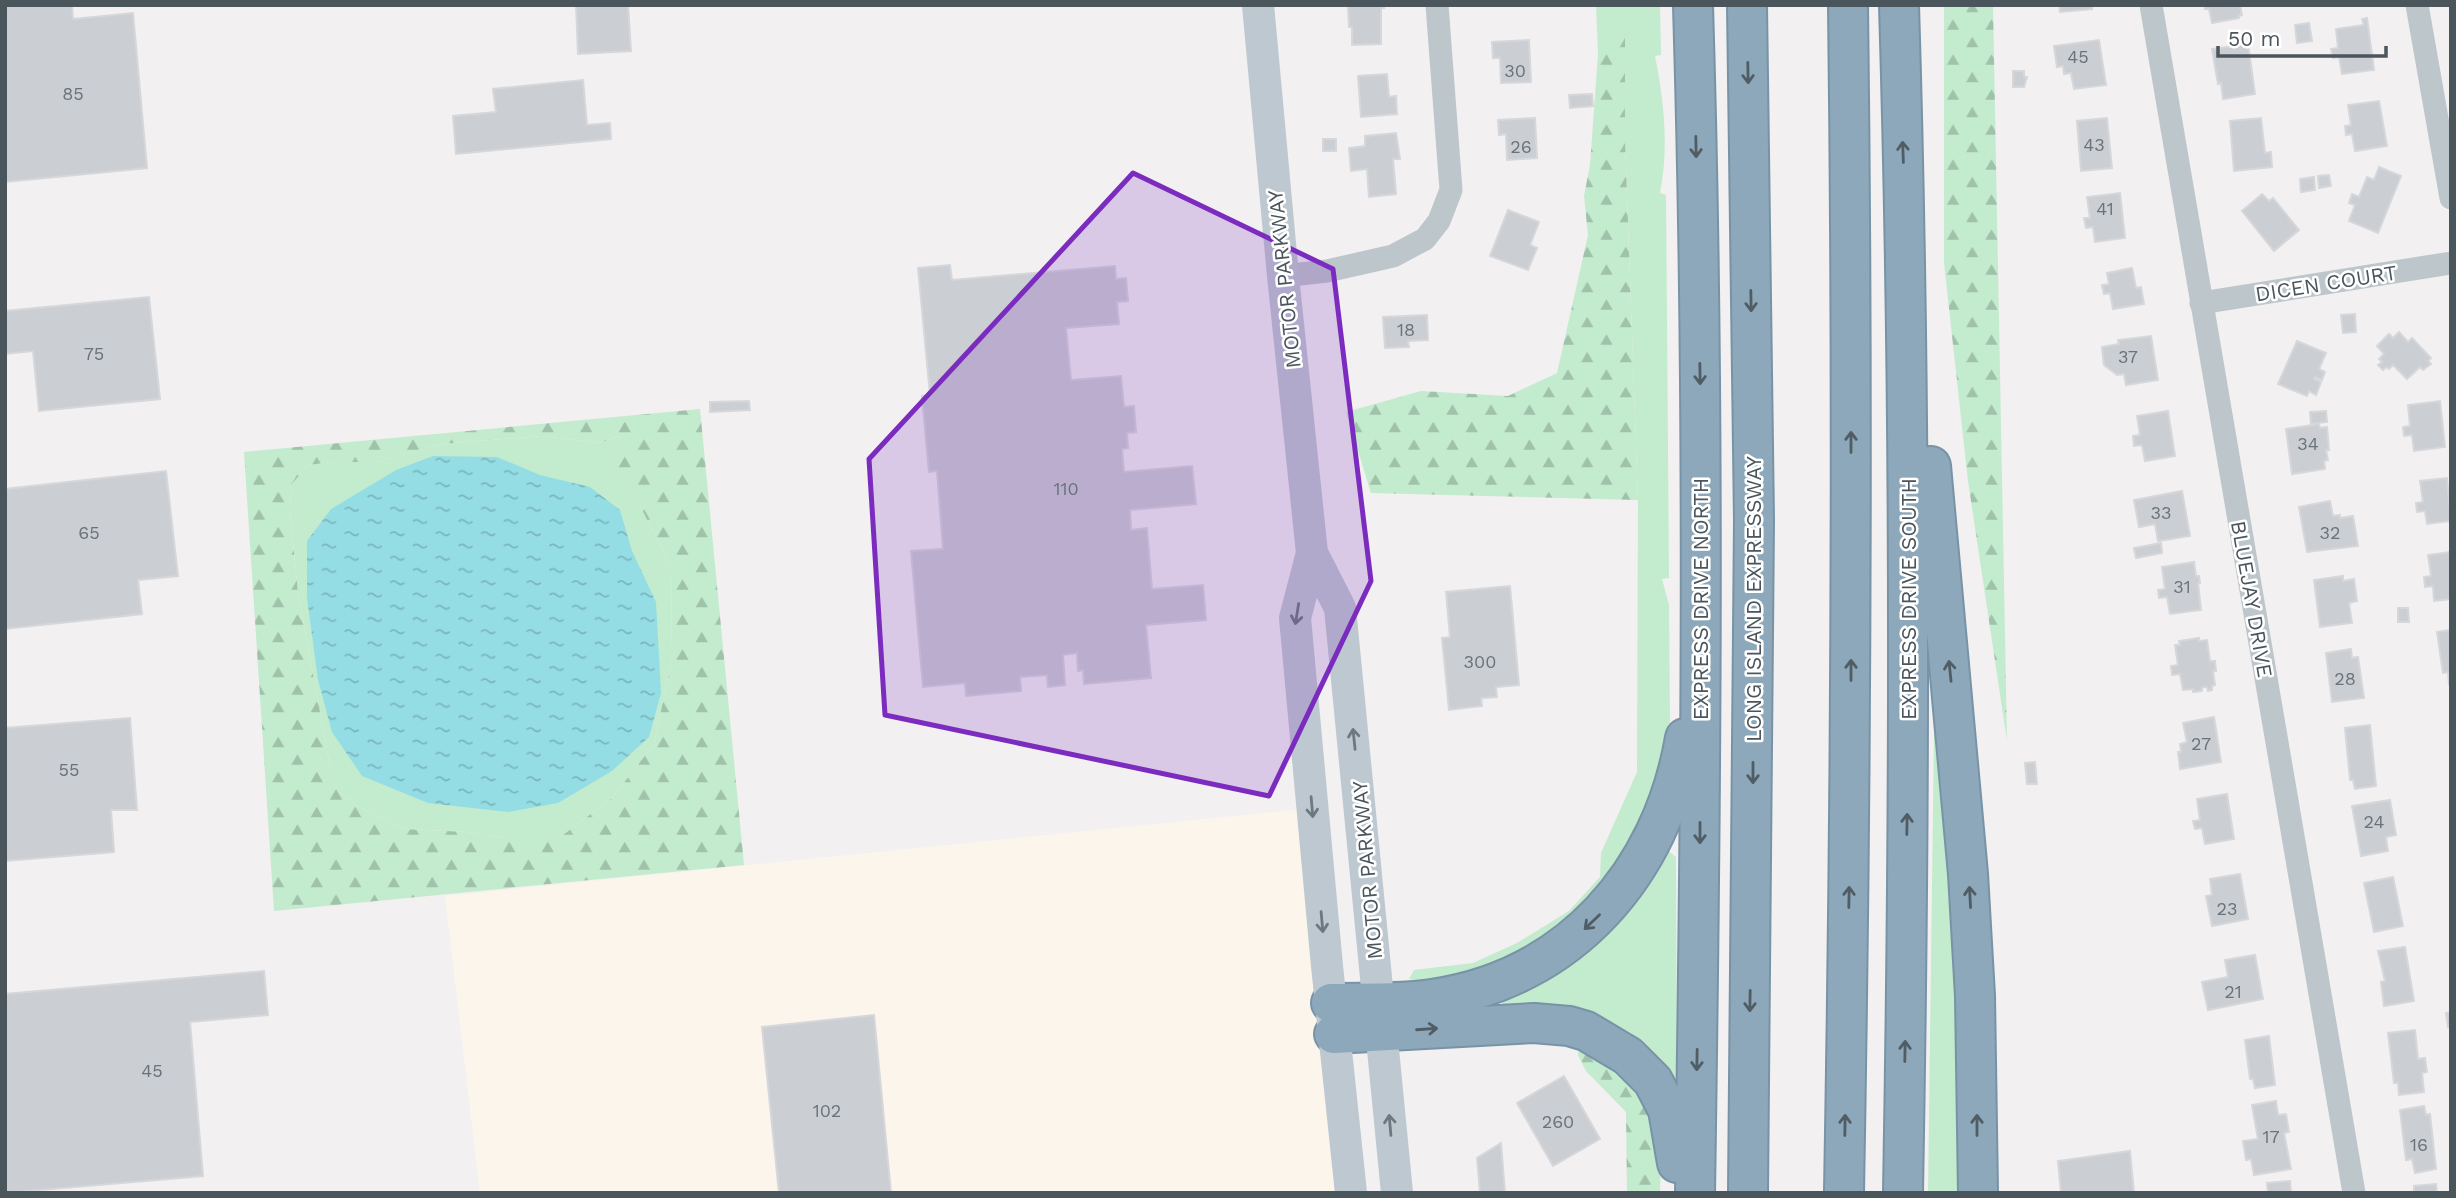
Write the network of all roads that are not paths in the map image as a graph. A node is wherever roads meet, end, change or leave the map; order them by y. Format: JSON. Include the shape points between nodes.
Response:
{"nodes":[{"id":1,"x":1258,"y":5,"type":"edge"},
{"id":2,"x":1437,"y":5,"type":"edge"},
{"id":3,"x":1693,"y":5,"type":"edge"},
{"id":4,"x":1747,"y":5,"type":"edge"},
{"id":5,"x":1848,"y":5,"type":"edge"},
{"id":6,"x":1899,"y":5,"type":"edge"},
{"id":7,"x":2151,"y":5,"type":"edge"},
{"id":8,"x":2417,"y":5,"type":"edge"},
{"id":9,"x":2451,"y":198,"type":"edge"},
{"id":10,"x":1905,"y":220,"type":"junction"},
{"id":11,"x":2451,"y":263,"type":"edge"},
{"id":12,"x":1283,"y":276,"type":"junction"},
{"id":13,"x":2201,"y":303,"type":"junction"},
{"id":14,"x":1312,"y":553,"type":"junction"},
{"id":15,"x":1700,"y":642,"type":"junction"},
{"id":16,"x":1380,"y":1017,"type":"junction"},
{"id":17,"x":1332,"y":1019,"type":"junction"},
{"id":18,"x":1351,"y":1193,"type":"edge"},
{"id":19,"x":1396,"y":1193,"type":"edge"},
{"id":20,"x":1681,"y":1193,"type":"edge"},
{"id":21,"x":1695,"y":1193,"type":"edge"},
{"id":22,"x":1748,"y":1193,"type":"edge"},
{"id":23,"x":1844,"y":1193,"type":"edge"},
{"id":24,"x":1903,"y":1193,"type":"edge"},
{"id":25,"x":1978,"y":1193,"type":"edge"},
{"id":26,"x":2354,"y":1193,"type":"edge"}],
"edges":[{"from":1,"to":12,"type":"main road","name":"MOTOR PARKWAY"},
{"from":2,"to":12,"type":"street","via":[[1451,190],[1438,221],[1425,239],[1393,256]]},
{"from":3,"to":15,"type":"highway","name":"EXPRESS DRIVE NORTH","one_way":true},
{"from":4,"to":22,"type":"highway","name":"LONG ISLAND EXPRESSWAY","one_way":true,"via":[[1754,520]]},
{"from":23,"to":5,"type":"highway","one_way":true,"via":[[1852,519]]},
{"from":10,"to":6,"type":"highway","name":"EXPRESS DRIVE SOUTH","one_way":true},
{"from":7,"to":13,"type":"street","name":"BLUEJAY DRIVE"},
{"from":8,"to":9,"type":"street"},
{"from":24,"to":10,"type":"highway","name":"EXPRESS DRIVE SOUTH","one_way":true,"via":[[1908,748]]},
{"from":25,"to":10,"type":"highway","one_way":true,"via":[[1968,874],[1926,387]]},
{"from":11,"to":13,"type":"street","name":"DICEN COURT"},
{"from":12,"to":14,"type":"main road","name":"MOTOR PARKWAY"},
{"from":13,"to":26,"type":"street","name":"BLUEJAY DRIVE"},
{"from":16,"to":14,"type":"main road","name":"MOTOR PARKWAY","one_way":true,"via":[[1340,608]]},
{"from":14,"to":17,"type":"main road","name":"MOTOR PARKWAY","one_way":true,"via":[[1295,618]]},
{"from":15,"to":16,"type":"highway","one_way":true,"via":[[1681,762],[1664,815],[1636,870],[1600,915],[1542,962],[1519,973]]},
{"from":15,"to":21,"type":"highway","name":"EXPRESS DRIVE NORTH","one_way":true},
{"from":16,"to":17,"type":"highway"},
{"from":19,"to":16,"type":"main road","name":"MOTOR PARKWAY","one_way":true},
{"from":16,"to":20,"type":"highway","one_way":true,"via":[[1570,1026],[1600,1037],[1643,1069],[1662,1095],[1673,1128]]},
{"from":17,"to":18,"type":"main road","name":"MOTOR PARKWAY"}]}
